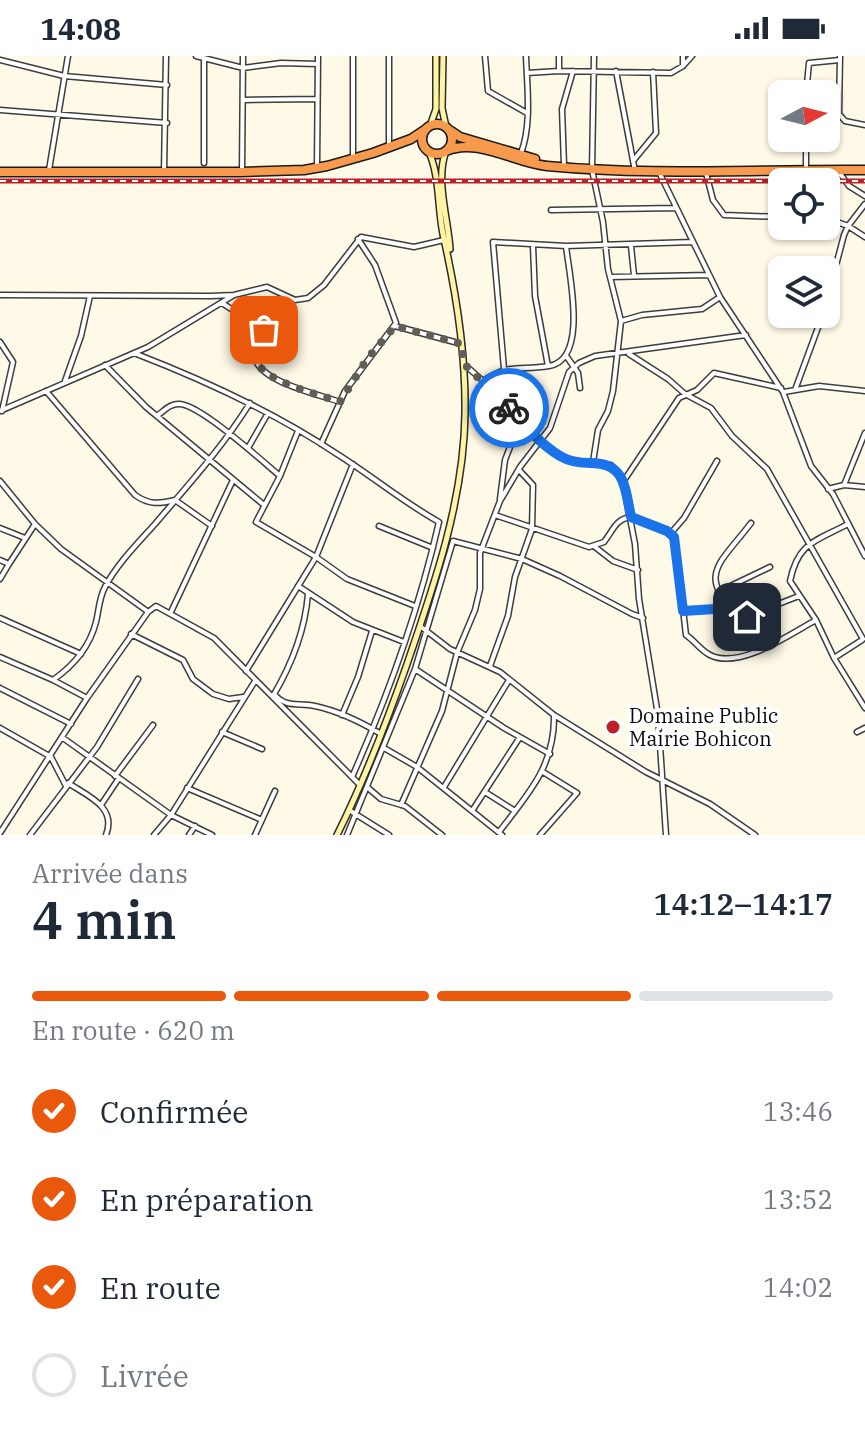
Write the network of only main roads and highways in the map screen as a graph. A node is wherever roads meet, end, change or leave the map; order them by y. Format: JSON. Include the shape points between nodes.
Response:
{"nodes":[{"id":1,"x":436,"y":56,"type":"edge"},
{"id":2,"x":443,"y":56,"type":"edge"},
{"id":3,"x":428,"y":128,"type":"junction"},
{"id":4,"x":447,"y":128,"type":"junction"},
{"id":5,"x":393,"y":145,"type":"junction"},
{"id":6,"x":428,"y":150,"type":"junction"},
{"id":7,"x":446,"y":151,"type":"junction"},
{"id":8,"x":559,"y":167,"type":"junction"},
{"id":9,"x":865,"y":170,"type":"edge"},
{"id":10,"x":0,"y":172,"type":"edge"},
{"id":11,"x":451,"y":262,"type":"junction"},
{"id":12,"x":337,"y":835,"type":"edge"}],
"edges":[{"from":1,"to":3,"type":"main road","via":[[436,109]]},
{"from":2,"to":4,"type":"main road"},
{"from":3,"to":4,"type":"highway"},
{"from":3,"to":5,"type":"highway"},
{"from":3,"to":6,"type":"highway","via":[[423,141]]},
{"from":4,"to":7,"type":"highway","via":[[452,139]]},
{"from":4,"to":8,"type":"highway","via":[[460,137]]},
{"from":5,"to":6,"type":"highway"},
{"from":5,"to":10,"type":"highway","via":[[317,168]]},
{"from":6,"to":7,"type":"highway"},
{"from":6,"to":11,"type":"main road"},
{"from":7,"to":8,"type":"highway","via":[[469,146]]},
{"from":7,"to":11,"type":"main road","via":[[442,181]]},
{"from":8,"to":9,"type":"highway","via":[[635,172]]},
{"from":11,"to":12,"type":"main road","via":[[462,344],[465,430],[449,525],[406,667]]}]}
